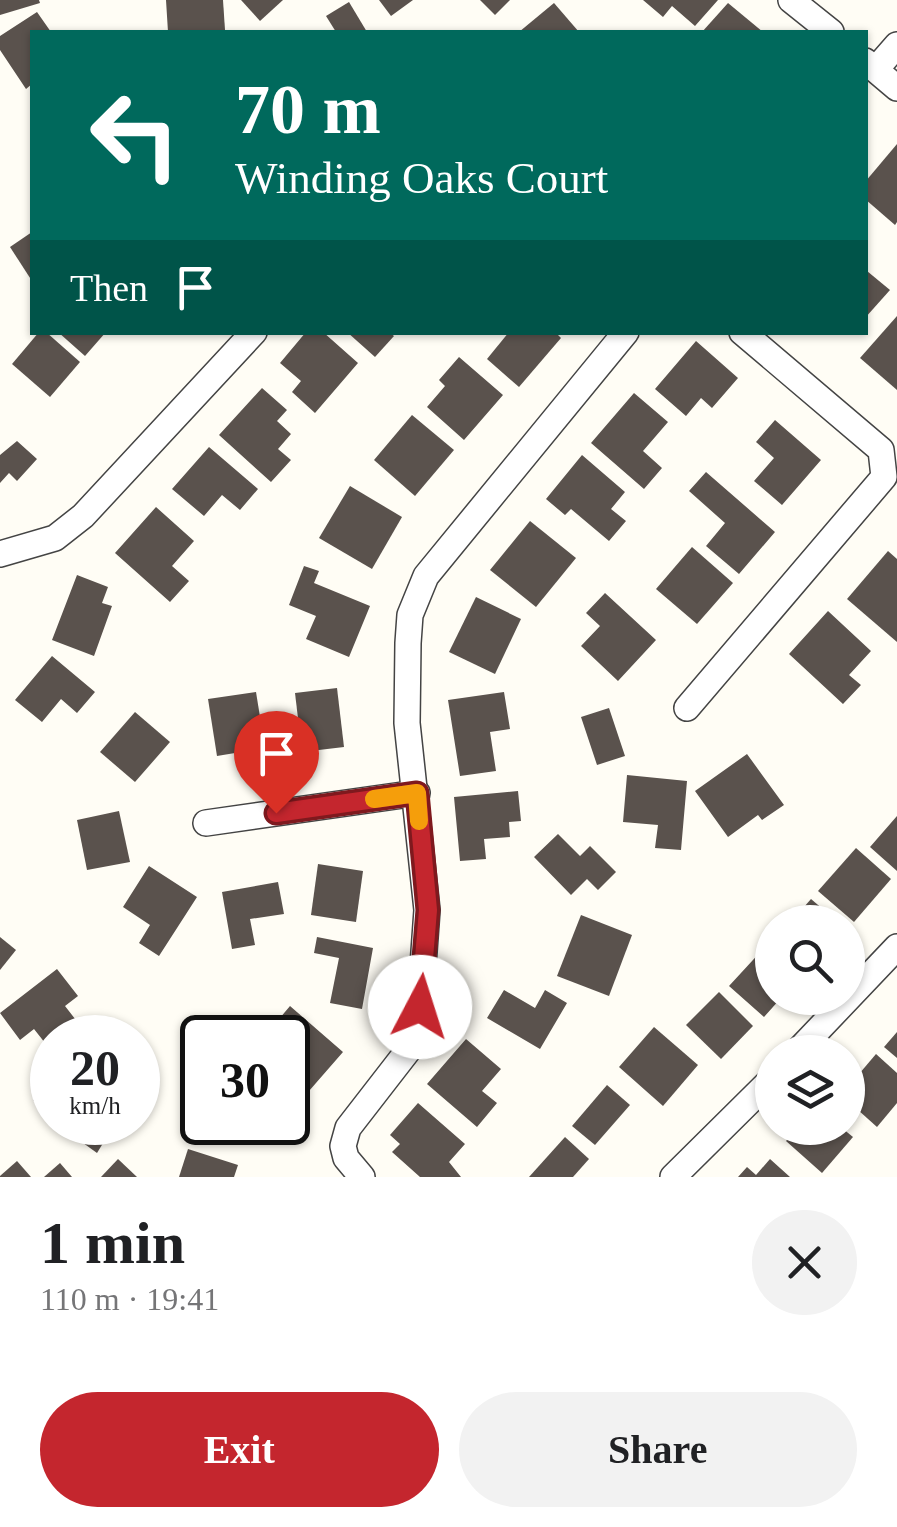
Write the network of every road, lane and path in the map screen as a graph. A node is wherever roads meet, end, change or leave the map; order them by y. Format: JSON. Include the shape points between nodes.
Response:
{"nodes":[{"id":1,"x":791,"y":0,"type":"edge"},
{"id":2,"x":828,"y":30,"type":"edge"},
{"id":3,"x":897,"y":45,"type":"edge"},
{"id":4,"x":870,"y":65,"type":"edge"},
{"id":5,"x":897,"y":88,"type":"edge"},
{"id":6,"x":251,"y":335,"type":"edge"},
{"id":7,"x":624,"y":335,"type":"edge"},
{"id":8,"x":746,"y":335,"type":"edge"},
{"id":9,"x":0,"y":554,"type":"edge"},
{"id":10,"x":687,"y":708,"type":"dead end"},
{"id":11,"x":417,"y":793,"type":"junction"},
{"id":12,"x":206,"y":823,"type":"dead end"},
{"id":13,"x":897,"y":947,"type":"edge"},
{"id":14,"x":813,"y":1035,"type":"edge"},
{"id":15,"x":755,"y":1096,"type":"edge"},
{"id":16,"x":362,"y":1177,"type":"edge"},
{"id":17,"x":674,"y":1177,"type":"edge"}],
"edges":[{"from":1,"to":2,"type":"street"},
{"from":3,"to":4,"type":"street"},
{"from":4,"to":5,"type":"street"},
{"from":6,"to":9,"type":"street","via":[[83,516],[54,538]]},
{"from":7,"to":11,"type":"street","via":[[426,576],[410,615],[408,643],[407,723]]},
{"from":8,"to":10,"type":"street","via":[[881,450],[884,477]]},
{"from":11,"to":12,"type":"street"},
{"from":11,"to":16,"type":"street","via":[[428,910],[421,989],[410,1048],[348,1128],[346,1158]]},
{"from":13,"to":14,"type":"street"},
{"from":15,"to":17,"type":"street"}]}
